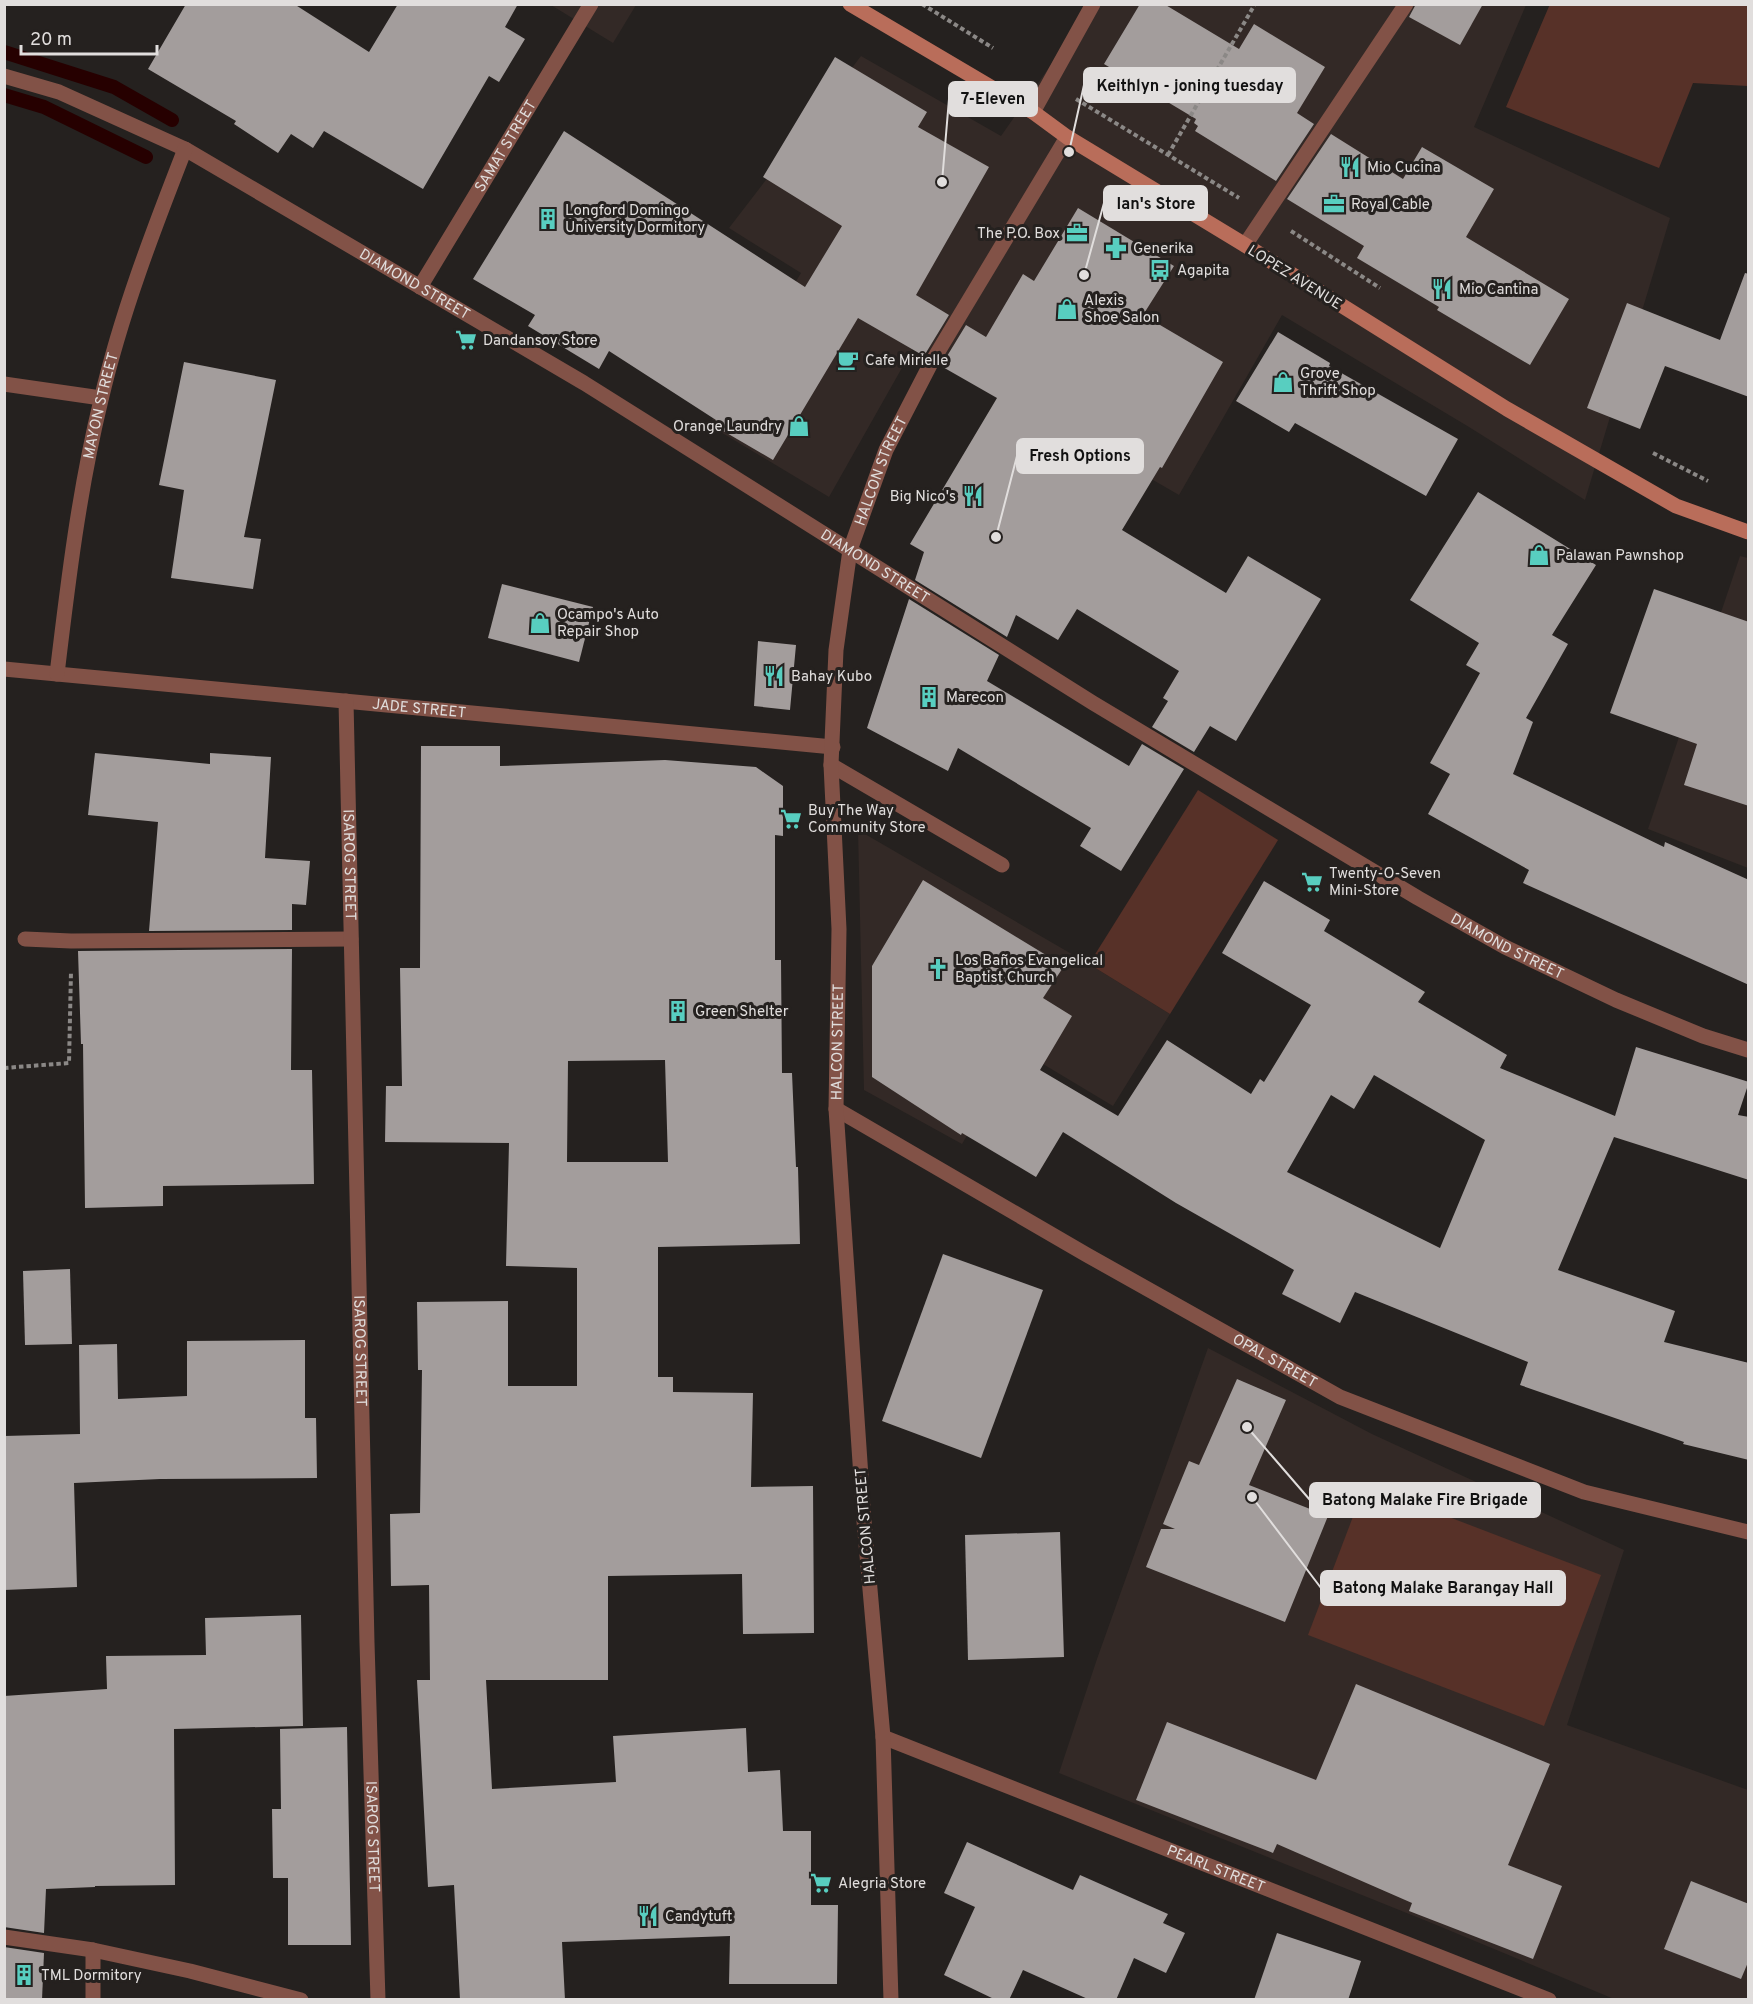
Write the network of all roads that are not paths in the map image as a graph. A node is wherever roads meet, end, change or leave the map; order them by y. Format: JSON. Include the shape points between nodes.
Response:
{"nodes":[{"id":1,"x":591,"y":4,"type":"edge"},
{"id":2,"x":850,"y":4,"type":"edge"},
{"id":3,"x":1094,"y":4,"type":"edge"},
{"id":4,"x":1406,"y":4,"type":"edge"},
{"id":5,"x":4,"y":76,"type":"edge"},
{"id":6,"x":1033,"y":112,"type":"junction"},
{"id":7,"x":1067,"y":137,"type":"junction"},
{"id":8,"x":185,"y":150,"type":"junction"},
{"id":9,"x":1245,"y":245,"type":"junction"},
{"id":10,"x":420,"y":287,"type":"junction"},
{"id":11,"x":4,"y":384,"type":"edge"},
{"id":12,"x":101,"y":398,"type":"junction"},
{"id":13,"x":1749,"y":532,"type":"edge"},
{"id":14,"x":850,"y":550,"type":"junction"},
{"id":15,"x":4,"y":669,"type":"edge"},
{"id":16,"x":57,"y":674,"type":"junction"},
{"id":17,"x":346,"y":701,"type":"junction"},
{"id":18,"x":833,"y":747,"type":"junction"},
{"id":19,"x":831,"y":765,"type":"junction"},
{"id":20,"x":1002,"y":865,"type":"dead end"},
{"id":21,"x":25,"y":939,"type":"dead end"},
{"id":22,"x":351,"y":939,"type":"junction"},
{"id":23,"x":1749,"y":1050,"type":"edge"},
{"id":24,"x":836,"y":1109,"type":"junction"},
{"id":25,"x":1749,"y":1533,"type":"edge"},
{"id":26,"x":883,"y":1737,"type":"junction"},
{"id":27,"x":4,"y":1936,"type":"edge"},
{"id":28,"x":93,"y":1950,"type":"junction"},
{"id":29,"x":93,"y":2000,"type":"edge"},
{"id":30,"x":302,"y":2000,"type":"edge"},
{"id":31,"x":378,"y":2000,"type":"edge"},
{"id":32,"x":891,"y":2000,"type":"edge"},
{"id":33,"x":1549,"y":2000,"type":"edge"}],
"edges":[{"from":1,"to":10,"type":"street","name":"SAMAT STREET"},
{"from":2,"to":6,"type":"main road","name":"LOPEZ AVENUE"},
{"from":3,"to":6,"type":"street"},
{"from":4,"to":9,"type":"street"},
{"from":5,"to":8,"type":"street","name":"DIAMOND STREET","via":[[59,92]]},
{"from":6,"to":7,"type":"main road","name":"LOPEZ AVENUE"},
{"from":7,"to":9,"type":"main road","name":"LOPEZ AVENUE"},
{"from":7,"to":14,"type":"street","name":"HALCON STREET","via":[[925,374],[886,450]]},
{"from":8,"to":10,"type":"street","name":"DIAMOND STREET"},
{"from":8,"to":12,"type":"street","name":"MAYON STREET","via":[[127,305]]},
{"from":9,"to":13,"type":"main road","name":"LOPEZ AVENUE","via":[[1507,409],[1676,506]]},
{"from":10,"to":14,"type":"street","name":"DIAMOND STREET","via":[[584,383]]},
{"from":11,"to":12,"type":"street"},
{"from":12,"to":16,"type":"street","name":"MAYON STREET","via":[[72,554]]},
{"from":14,"to":18,"type":"street","name":"HALCON STREET","via":[[836,650]]},
{"from":14,"to":23,"type":"street","name":"DIAMOND STREET","via":[[1161,744],[1505,947],[1616,1000],[1703,1036]]},
{"from":15,"to":16,"type":"street","name":"JADE STREET"},
{"from":16,"to":17,"type":"street","name":"JADE STREET"},
{"from":17,"to":18,"type":"street","name":"JADE STREET"},
{"from":17,"to":22,"type":"street","name":"ISAROG STREET"},
{"from":18,"to":19,"type":"street","name":"HALCON STREET"},
{"from":19,"to":20,"type":"street"},
{"from":19,"to":24,"type":"street","name":"HALCON STREET","via":[[839,929]]},
{"from":21,"to":22,"type":"street"},
{"from":22,"to":31,"type":"street","name":"ISAROG STREET"},
{"from":24,"to":25,"type":"street","name":"OPAL STREET","via":[[1340,1397],[1584,1492]]},
{"from":24,"to":26,"type":"street","name":"HALCON STREET"},
{"from":26,"to":32,"type":"street","name":"HALCON STREET"},
{"from":26,"to":33,"type":"street","name":"PEARL STREET"},
{"from":27,"to":28,"type":"street"},
{"from":28,"to":29,"type":"street"},
{"from":28,"to":30,"type":"street"}]}
